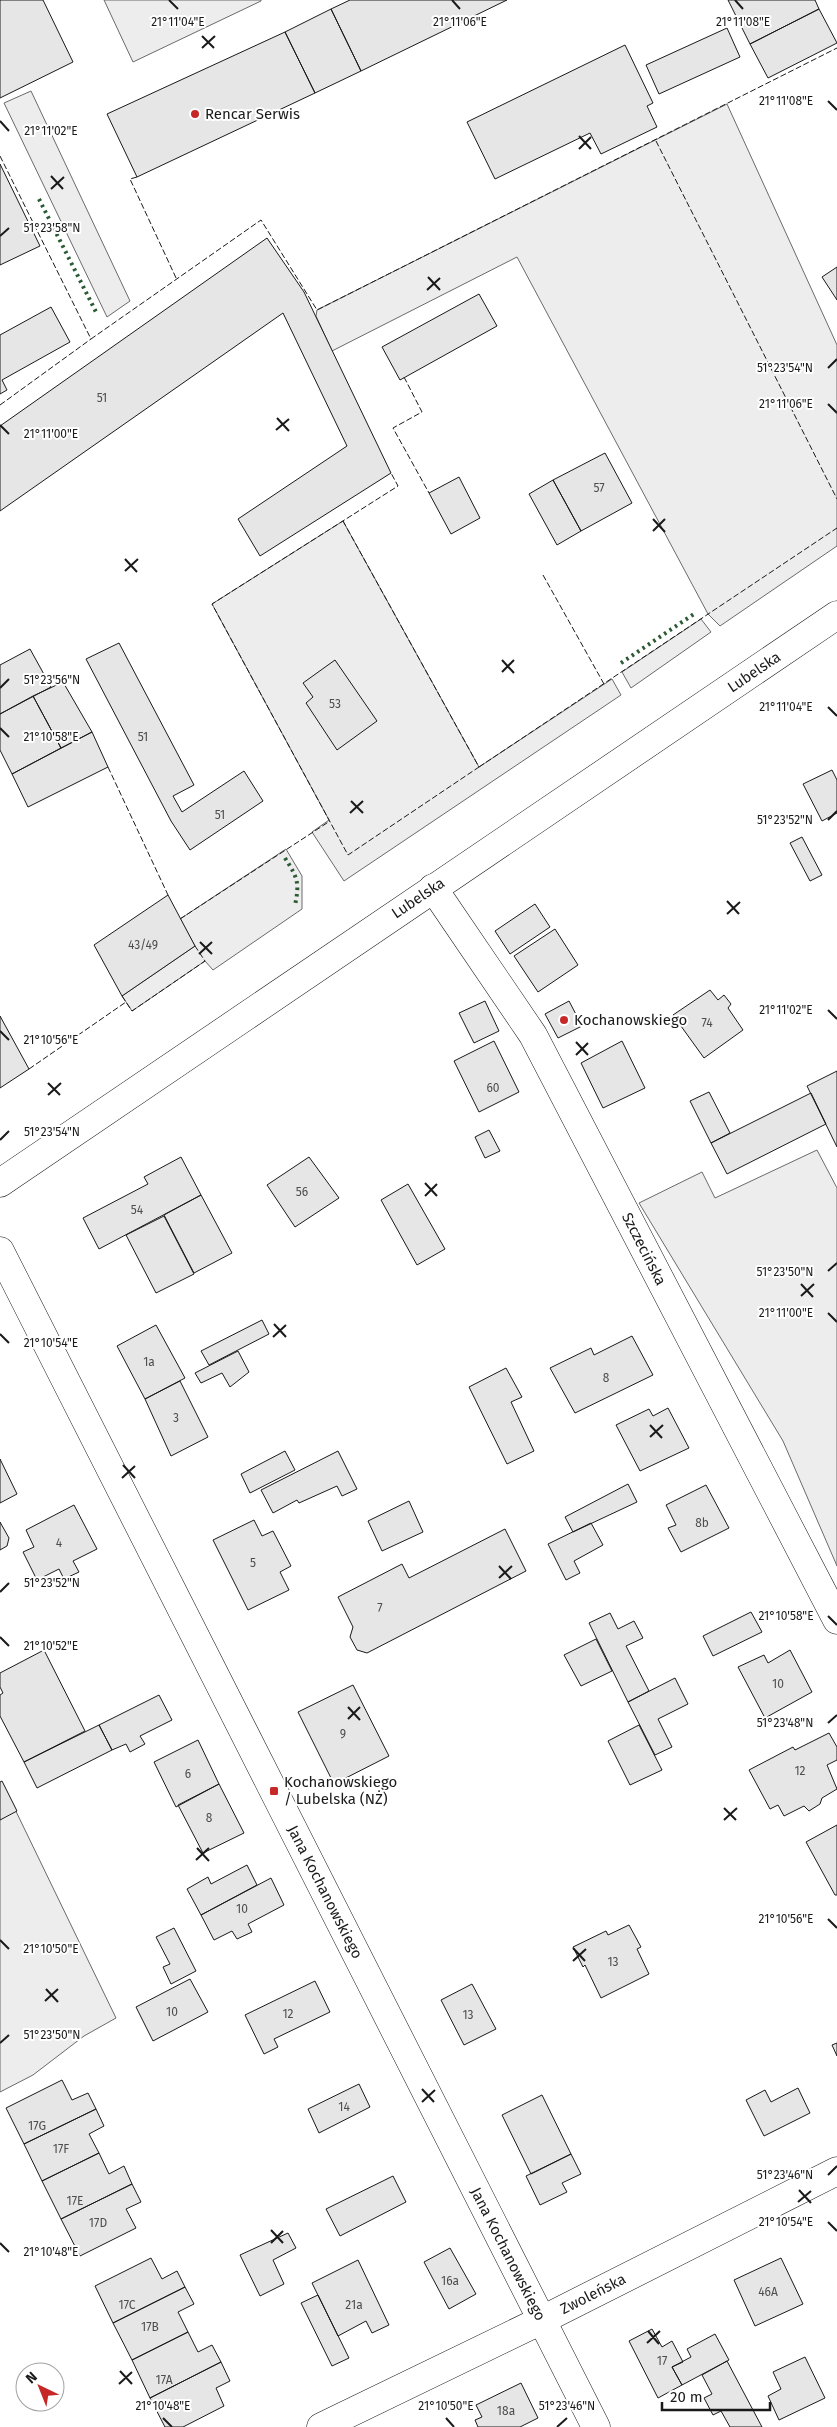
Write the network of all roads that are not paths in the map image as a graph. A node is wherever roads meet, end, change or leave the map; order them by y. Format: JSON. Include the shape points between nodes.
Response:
{"nodes":[{"id":1,"x":837,"y":615,"type":"edge"},
{"id":2,"x":433,"y":888,"type":"junction"},
{"id":3,"x":0,"y":1183,"type":"edge"},
{"id":4,"x":0,"y":1251,"type":"edge"},
{"id":5,"x":837,"y":1620,"type":"edge"},
{"id":6,"x":837,"y":2171,"type":"edge"},
{"id":7,"x":542,"y":2320,"type":"junction"},
{"id":8,"x":321,"y":2427,"type":"edge"},
{"id":9,"x":596,"y":2427,"type":"edge"}],
"edges":[{"from":1,"to":2,"type":"street","name":"Lubelska"},
{"from":2,"to":3,"type":"street","name":"Lubelska"},
{"from":2,"to":5,"type":"street","name":"Szczecińska","via":[[533,1035]]},
{"from":4,"to":7,"type":"street","name":"Jana Kochanowskiego"},
{"from":6,"to":7,"type":"street","name":"Zwoleńska"},
{"from":7,"to":8,"type":"street","name":"Zwoleńska"},
{"from":7,"to":9,"type":"street","name":"Jana Kochanowskiego"}]}
